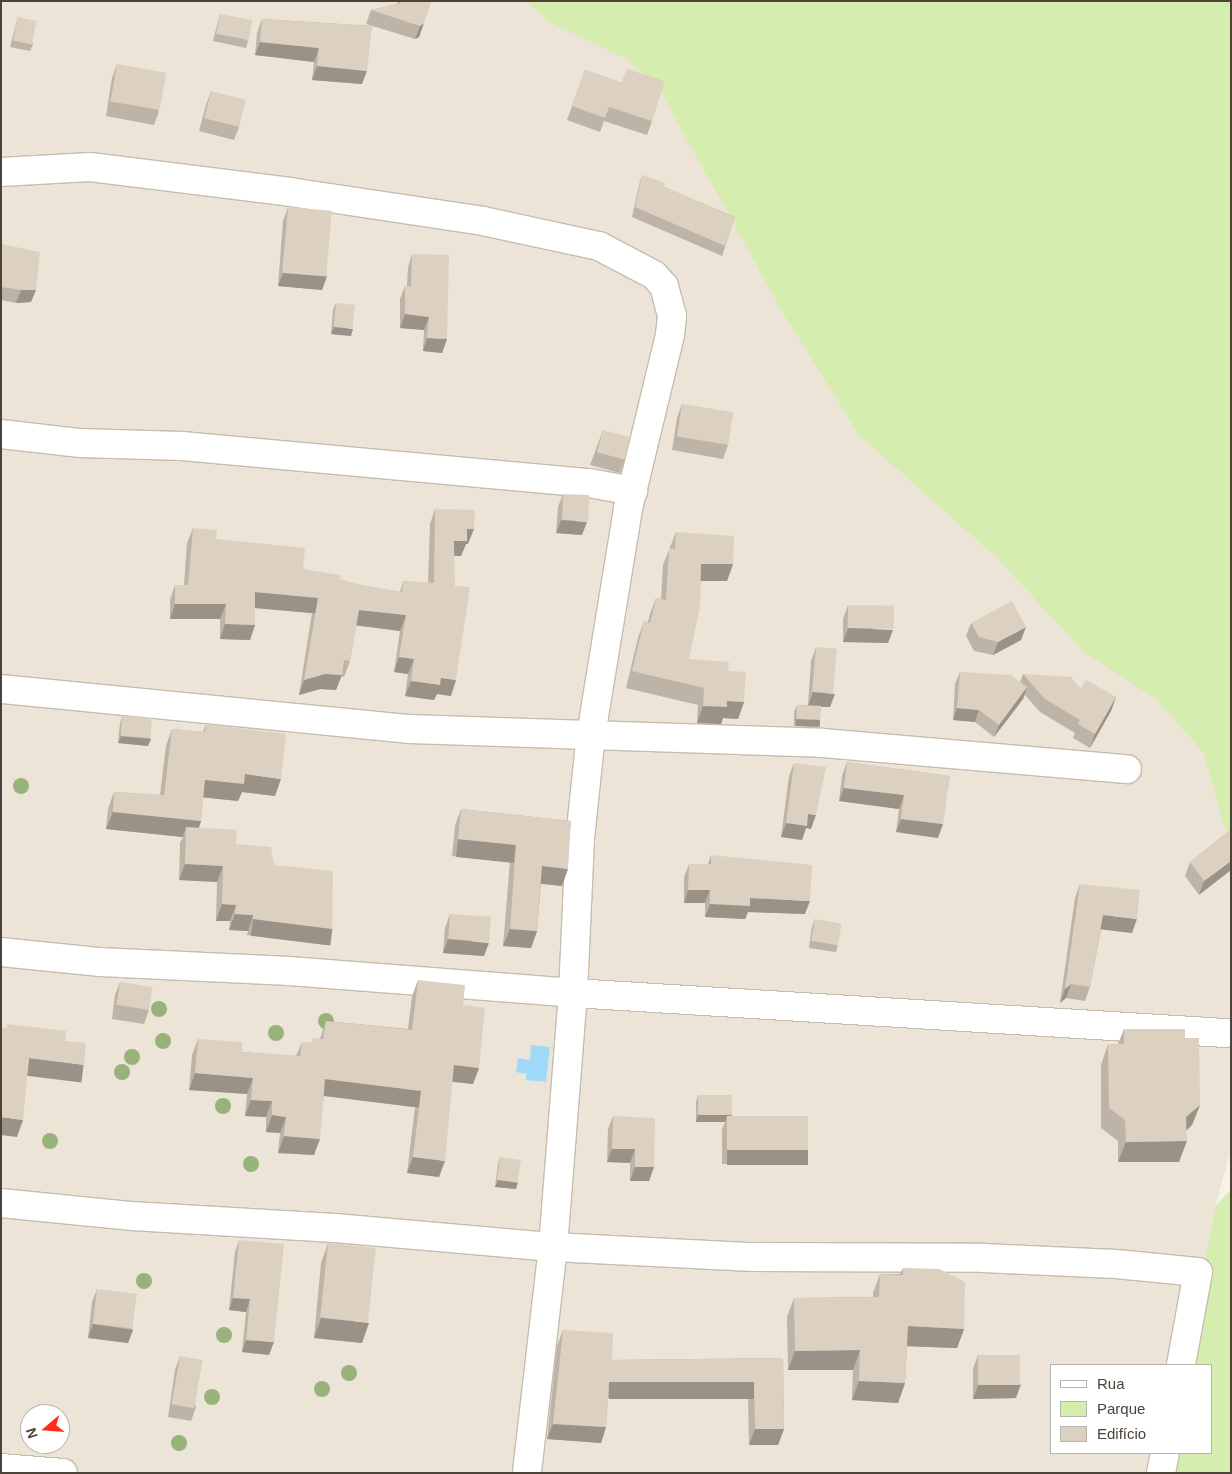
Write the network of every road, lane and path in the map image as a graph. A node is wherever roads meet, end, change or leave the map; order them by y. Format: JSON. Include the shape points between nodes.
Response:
{"nodes":[{"id":1,"x":1,"y":172,"type":"edge"},
{"id":2,"x":1,"y":434,"type":"edge"},
{"id":3,"x":632,"y":491,"type":"junction"},
{"id":4,"x":1,"y":689,"type":"edge"},
{"id":5,"x":591,"y":734,"type":"junction"},
{"id":6,"x":1126,"y":769,"type":"dead end"},
{"id":7,"x":1,"y":952,"type":"edge"},
{"id":8,"x":573,"y":993,"type":"junction"},
{"id":9,"x":1226,"y":1033,"type":"dead end"},
{"id":10,"x":1,"y":1203,"type":"edge"},
{"id":11,"x":553,"y":1247,"type":"junction"},
{"id":12,"x":1181,"y":1364,"type":"edge"},
{"id":13,"x":1164,"y":1454,"type":"edge"},
{"id":14,"x":1,"y":1468,"type":"edge"},
{"id":15,"x":63,"y":1473,"type":"edge"},
{"id":16,"x":527,"y":1473,"type":"edge"},
{"id":17,"x":1161,"y":1473,"type":"edge"}],
"edges":[{"from":1,"to":3,"type":"street","via":[[90,167],[483,221],[600,246],[654,275],[664,286],[672,316]]},
{"from":2,"to":3,"type":"street","via":[[80,443],[182,446],[589,483]]},
{"from":3,"to":5,"type":"street"},
{"from":4,"to":5,"type":"street","via":[[409,729]]},
{"from":5,"to":6,"type":"street","via":[[822,743]]},
{"from":5,"to":8,"type":"street","via":[[580,839]]},
{"from":7,"to":8,"type":"street","via":[[100,962],[290,971]]},
{"from":8,"to":9,"type":"street"},
{"from":8,"to":11,"type":"street"},
{"from":10,"to":11,"type":"street","via":[[132,1216],[335,1228]]},
{"from":11,"to":12,"type":"street","via":[[753,1257],[983,1258],[1116,1264],[1198,1272]]},
{"from":11,"to":16,"type":"street"},
{"from":13,"to":17,"type":"street"},
{"from":14,"to":15,"type":"street"}]}
